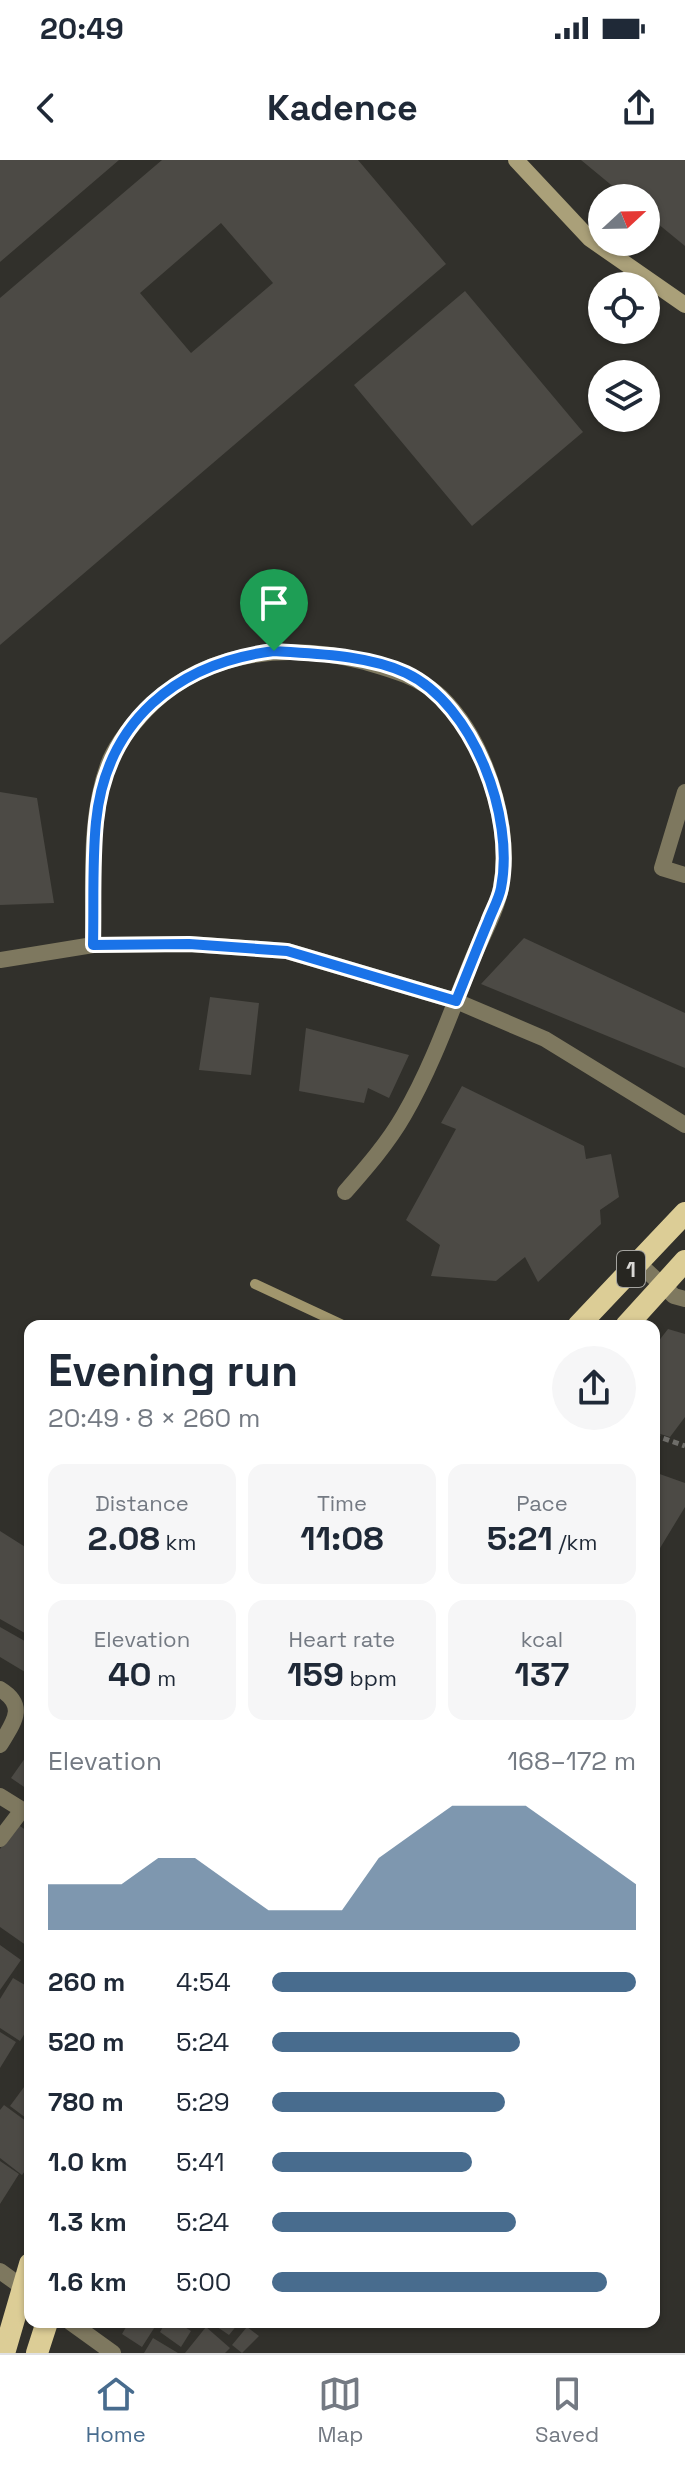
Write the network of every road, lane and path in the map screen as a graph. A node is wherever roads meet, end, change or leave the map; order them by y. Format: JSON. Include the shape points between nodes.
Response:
{"nodes":[{"id":1,"x":516,"y":160,"type":"edge"},
{"id":2,"x":685,"y":305,"type":"edge"},
{"id":3,"x":685,"y":792,"type":"edge"},
{"id":4,"x":685,"y":875,"type":"edge"},
{"id":5,"x":93,"y":945,"type":"junction"},
{"id":6,"x":0,"y":960,"type":"edge"},
{"id":7,"x":456,"y":1001,"type":"junction"},
{"id":8,"x":685,"y":1125,"type":"edge"},
{"id":9,"x":345,"y":1192,"type":"dead end"},
{"id":10,"x":685,"y":1213,"type":"edge"},
{"id":11,"x":685,"y":1261,"type":"edge"},
{"id":12,"x":637,"y":1262,"type":"junction"},
{"id":13,"x":663,"y":1286,"type":"junction"},
{"id":14,"x":685,"y":1299,"type":"edge"},
{"id":15,"x":584,"y":1320,"type":"edge"},
{"id":16,"x":632,"y":1320,"type":"edge"},
{"id":17,"x":660,"y":1437,"type":"edge"},
{"id":18,"x":685,"y":1446,"type":"edge"},
{"id":19,"x":0,"y":1689,"type":"edge"},
{"id":20,"x":0,"y":1745,"type":"edge"},
{"id":21,"x":0,"y":1796,"type":"edge"},
{"id":22,"x":24,"y":1812,"type":"edge"},
{"id":23,"x":24,"y":1815,"type":"edge"},
{"id":24,"x":0,"y":1839,"type":"edge"},
{"id":25,"x":0,"y":2271,"type":"edge"},
{"id":26,"x":24,"y":2284,"type":"edge"},
{"id":27,"x":24,"y":2289,"type":"edge"},
{"id":28,"x":45,"y":2328,"type":"edge"},
{"id":29,"x":78,"y":2328,"type":"edge"},
{"id":30,"x":4,"y":2351,"type":"edge"},
{"id":31,"x":37,"y":2353,"type":"edge"},
{"id":32,"x":113,"y":2353,"type":"edge"}],
"edges":[{"from":1,"to":2,"type":"main road","via":[[590,239]]},
{"from":3,"to":4,"type":"street","via":[[662,868]]},
{"from":5,"to":6,"type":"street"},
{"from":5,"to":7,"type":"street","via":[[287,951]]},
{"from":5,"to":7,"type":"street","via":[[96,821],[109,763],[133,724],[158,698],[212,664],[274,651],[338,656],[405,673],[440,696],[465,727],[486,768],[502,823],[501,888]]},
{"from":7,"to":8,"type":"street","via":[[545,1039]]},
{"from":7,"to":9,"type":"street","via":[[403,1117]]},
{"from":10,"to":12,"type":"highway","number":"1"},
{"from":11,"to":13,"type":"highway","number":"1"},
{"from":12,"to":13,"type":"street"},
{"from":12,"to":15,"type":"highway","number":"1"},
{"from":13,"to":14,"type":"street"},
{"from":13,"to":16,"type":"highway","number":"1"},
{"from":17,"to":18,"type":"path"},
{"from":19,"to":20,"type":"street","via":[[13,1697],[16,1707]]},
{"from":21,"to":22,"type":"street"},
{"from":23,"to":24,"type":"street"},
{"from":25,"to":27,"type":"street"},
{"from":26,"to":30,"type":"highway","bridge":true},
{"from":28,"to":31,"type":"highway"},
{"from":29,"to":32,"type":"street"}]}
